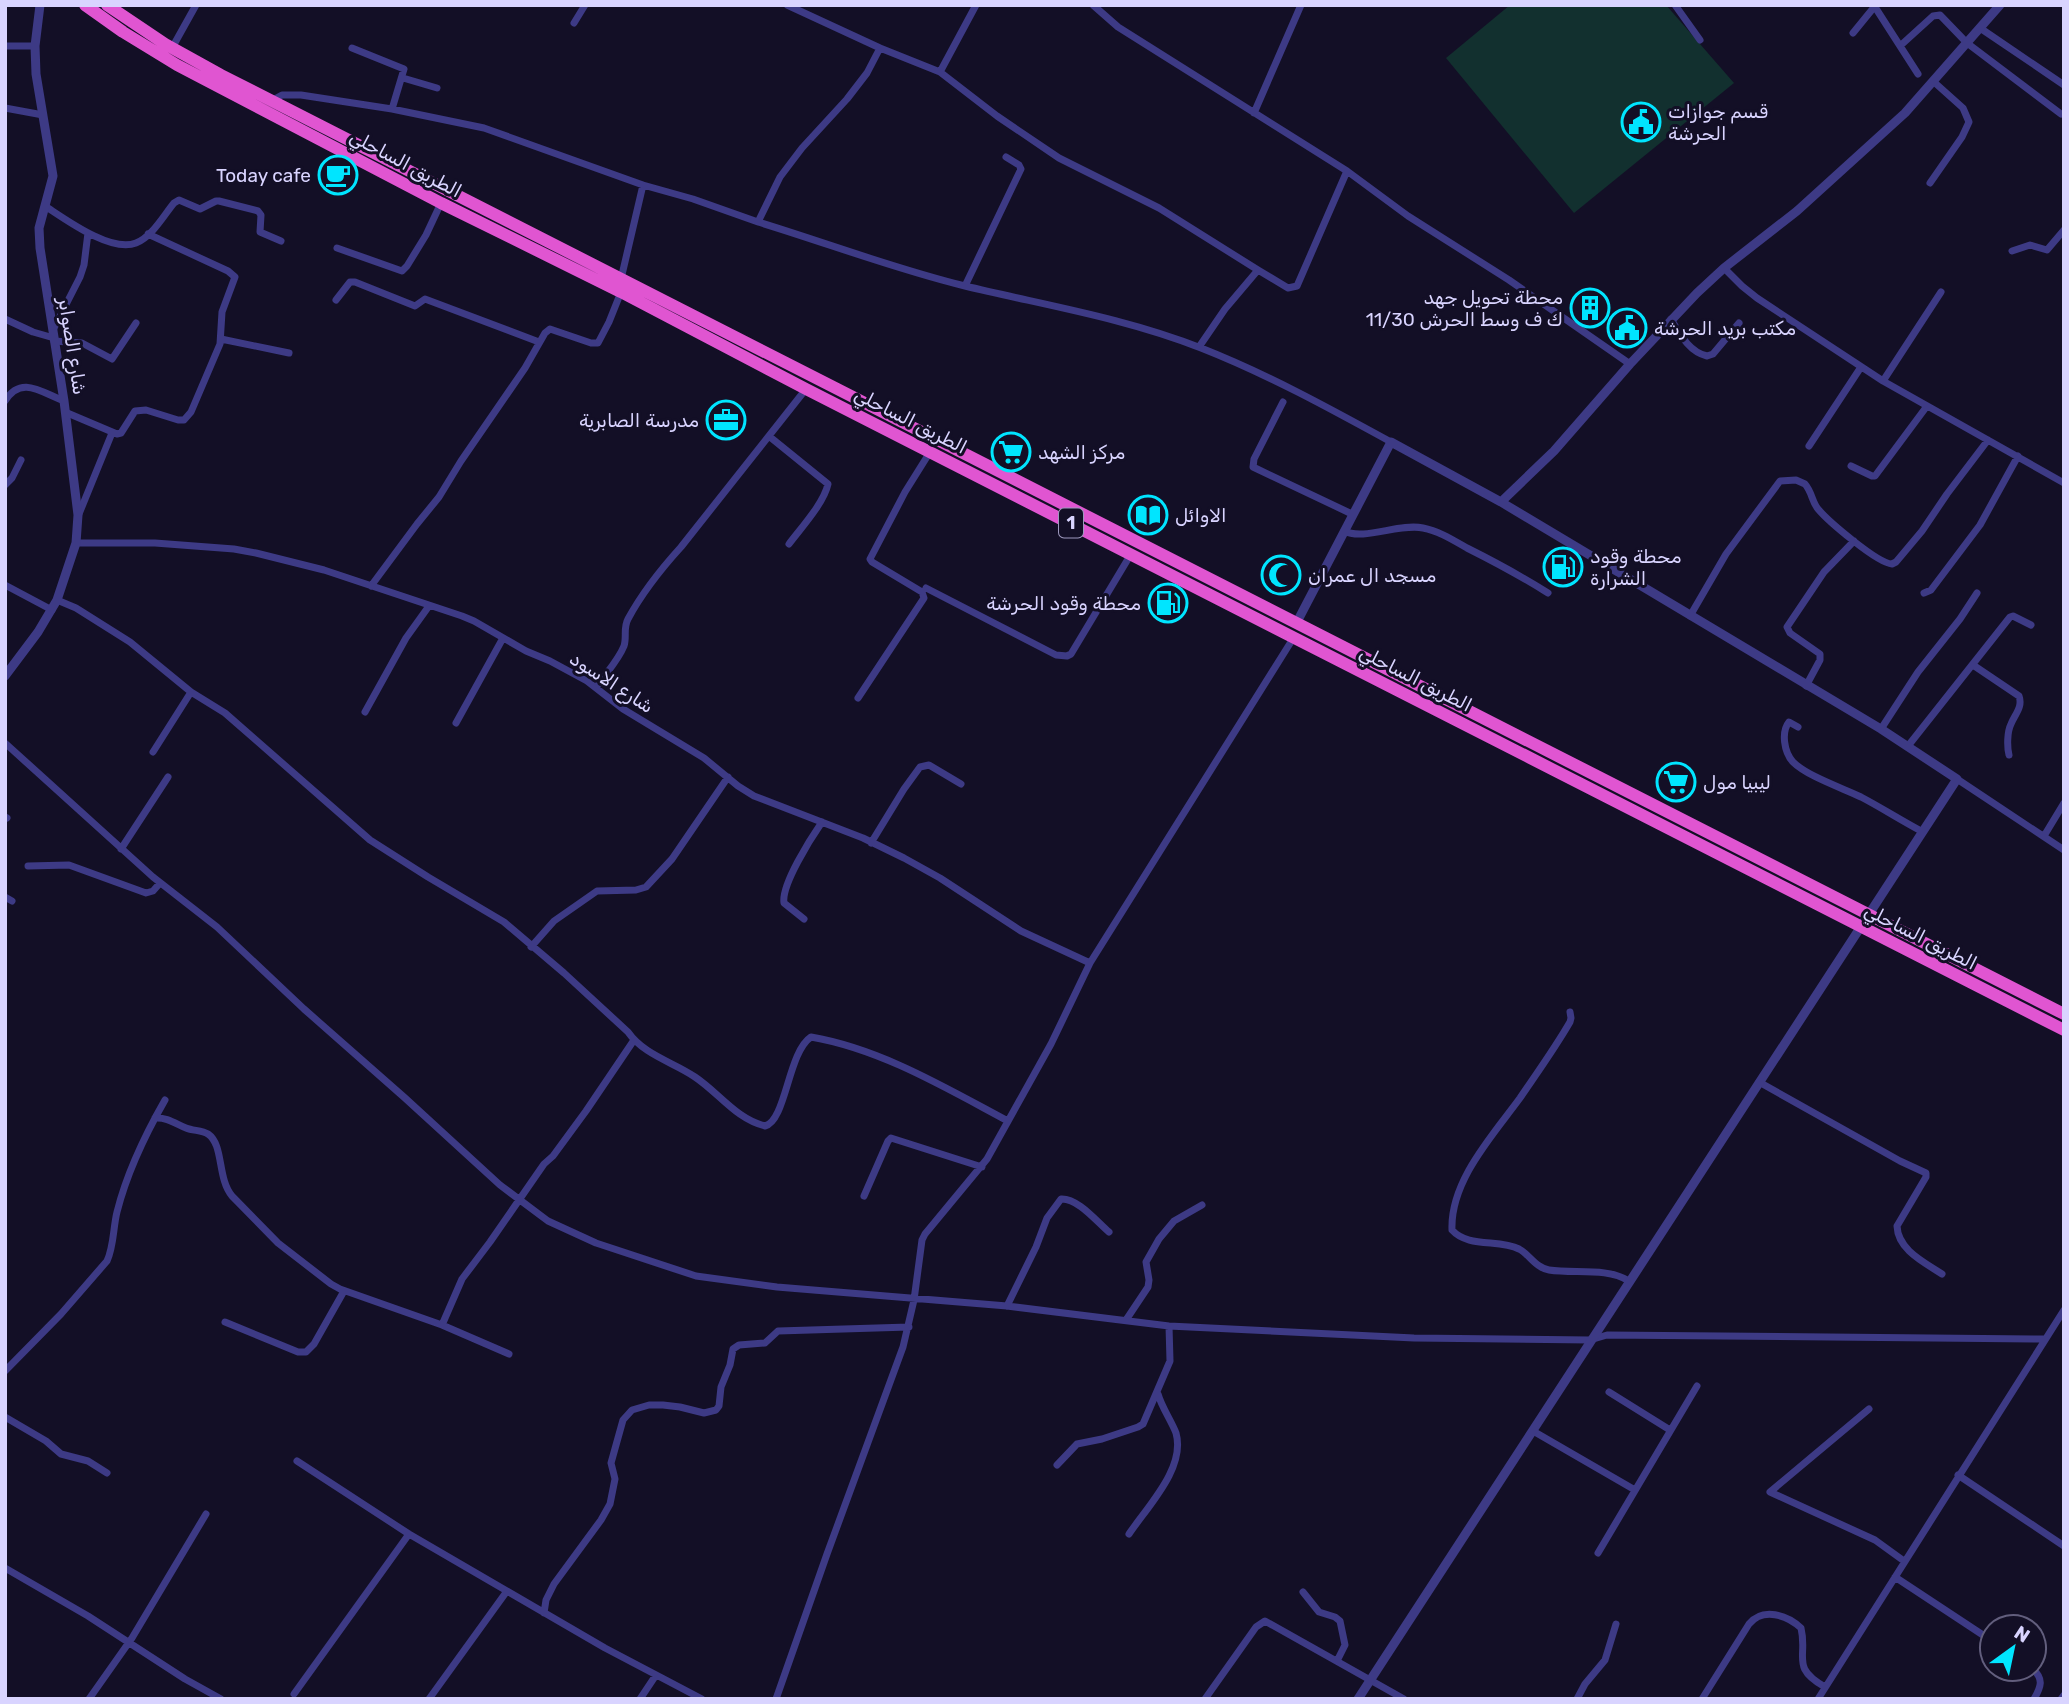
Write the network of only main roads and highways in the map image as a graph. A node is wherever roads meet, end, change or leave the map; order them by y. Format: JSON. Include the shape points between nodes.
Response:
{"nodes":[{"id":1,"x":85,"y":5,"type":"edge"},
{"id":2,"x":107,"y":5,"type":"edge"},
{"id":3,"x":354,"y":150,"type":"junction"},
{"id":4,"x":621,"y":285,"type":"junction"},
{"id":5,"x":970,"y":464,"type":"junction"},
{"id":6,"x":2064,"y":1014,"type":"edge"},
{"id":7,"x":2064,"y":1030,"type":"edge"}],
"edges":[{"from":1,"to":3,"type":"highway","name":"الطريق الساحلي","number":"1","via":[[177,65]]},
{"from":2,"to":3,"type":"highway","name":"الطريق الساحلي","via":[[172,48]]},
{"from":3,"to":4,"type":"highway","name":"الطريق الساحلي"},
{"from":3,"to":4,"type":"highway","name":"الطريق الساحلي","number":"1","via":[[440,203]]},
{"from":4,"to":5,"type":"highway","name":"الطريق الساحلي"},
{"from":4,"to":5,"type":"highway","name":"الطريق الساحلي","number":"1","via":[[806,389],[930,452]]},
{"from":5,"to":6,"type":"highway","name":"الطريق الساحلي","via":[[1297,622]]},
{"from":5,"to":7,"type":"highway","name":"الطريق الساحلي","number":"1","via":[[1131,554]]}]}
